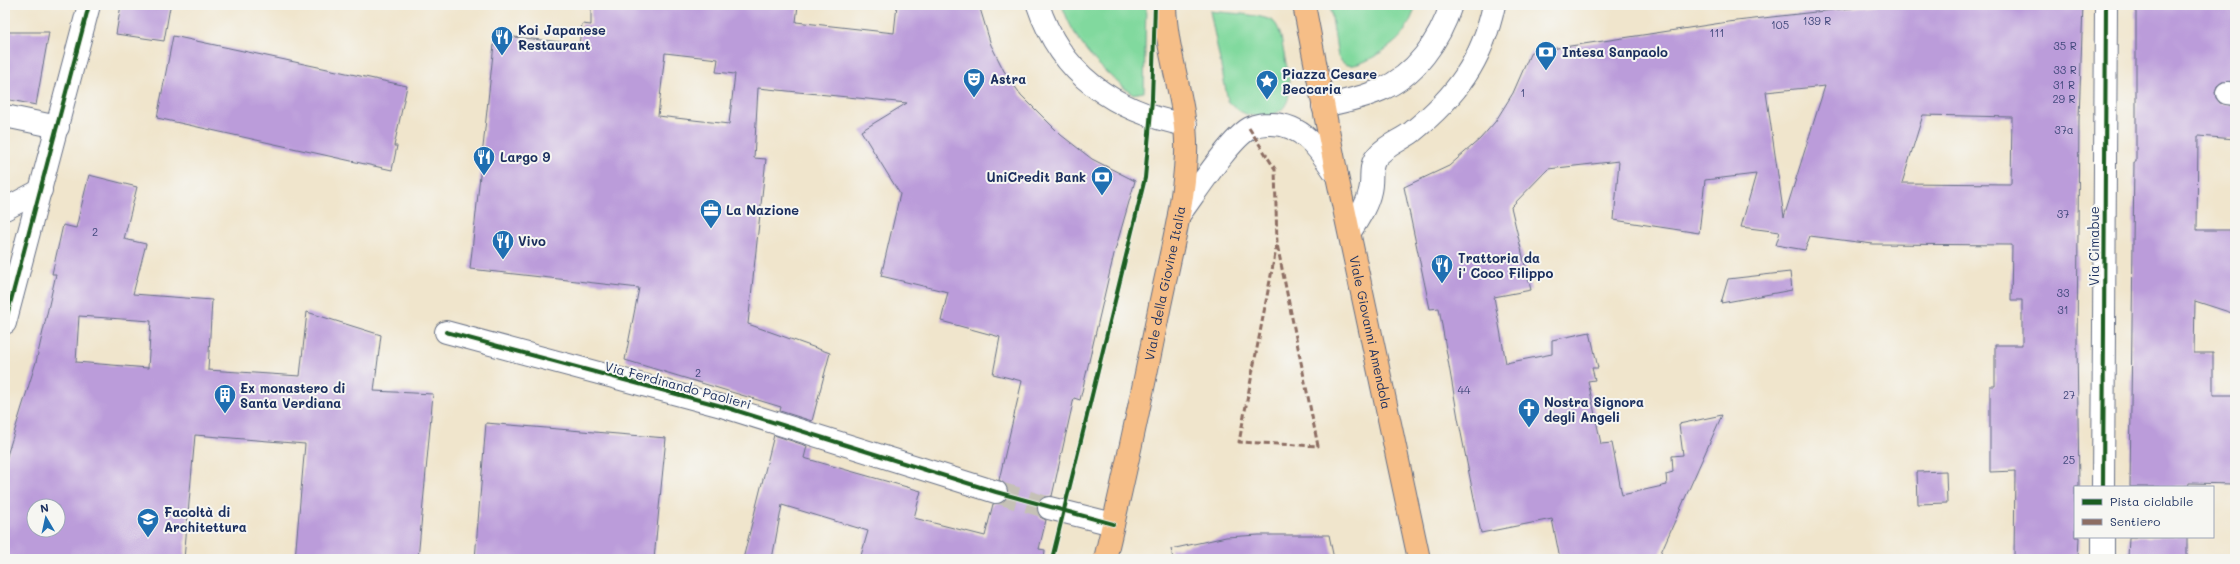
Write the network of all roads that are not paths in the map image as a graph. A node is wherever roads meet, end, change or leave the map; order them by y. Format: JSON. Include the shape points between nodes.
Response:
{"nodes":[{"id":1,"x":89,"y":5,"type":"edge"},
{"id":2,"x":1038,"y":5,"type":"edge"},
{"id":3,"x":1165,"y":5,"type":"edge"},
{"id":4,"x":1304,"y":5,"type":"edge"},
{"id":5,"x":1450,"y":5,"type":"edge"},
{"id":6,"x":1494,"y":5,"type":"edge"},
{"id":7,"x":2106,"y":5,"type":"edge"},
{"id":8,"x":1323,"y":106,"type":"junction"},
{"id":9,"x":5,"y":116,"type":"edge"},
{"id":10,"x":1186,"y":125,"type":"junction"},
{"id":11,"x":58,"y":127,"type":"junction"},
{"id":12,"x":1337,"y":176,"type":"junction"},
{"id":13,"x":41,"y":190,"type":"junction"},
{"id":14,"x":5,"y":209,"type":"edge"},
{"id":15,"x":1179,"y":215,"type":"junction"},
{"id":16,"x":1350,"y":232,"type":"junction"},
{"id":17,"x":5,"y":323,"type":"edge"},
{"id":18,"x":446,"y":332,"type":"dead end"},
{"id":19,"x":2103,"y":486,"type":"edge"},
{"id":20,"x":996,"y":492,"type":"tunnel mouth"},
{"id":21,"x":1049,"y":508,"type":"tunnel mouth"},
{"id":22,"x":1113,"y":524,"type":"junction"},
{"id":23,"x":2103,"y":538,"type":"edge"},
{"id":24,"x":1104,"y":559,"type":"edge"},
{"id":25,"x":1419,"y":559,"type":"edge"},
{"id":26,"x":2103,"y":559,"type":"edge"}],
"edges":[{"from":1,"to":11,"type":"street"},
{"from":2,"to":10,"type":"street","via":[[1056,44],[1083,77],[1128,109]]},
{"from":3,"to":10,"type":"main road","name":"Viale della Giovine Italia","via":[[1171,51]]},
{"from":4,"to":8,"type":"main road"},
{"from":5,"to":8,"type":"street","via":[[1436,39],[1412,69],[1380,90]]},
{"from":6,"to":16,"type":"street","via":[[1489,29],[1480,50],[1457,90],[1440,109],[1375,159],[1367,203]]},
{"from":7,"to":19,"type":"street","name":"Via Cimabue"},
{"from":8,"to":12,"type":"main road","name":"Viale Giovanni Amendola"},
{"from":9,"to":11,"type":"street"},
{"from":10,"to":15,"type":"main road","name":"Viale della Giovine Italia","via":[[1186,154]]},
{"from":11,"to":13,"type":"street"},
{"from":12,"to":15,"type":"street","via":[[1315,144],[1306,136],[1282,125],[1258,124],[1240,135]]},
{"from":12,"to":16,"type":"main road","name":"Viale Giovanni Amendola"},
{"from":13,"to":14,"type":"street"},
{"from":13,"to":17,"type":"street"},
{"from":15,"to":22,"type":"main road","name":"Viale della Giovine Italia"},
{"from":16,"to":25,"type":"main road","name":"Viale Giovanni Amendola"},
{"from":18,"to":20,"type":"street","name":"Via Ferdinando Paolieri","via":[[726,407]]},
{"from":21,"to":22,"type":"street"},
{"from":22,"to":24,"type":"main road","name":"Viale della Giovine Italia"},
{"from":23,"to":26,"type":"street"}]}
